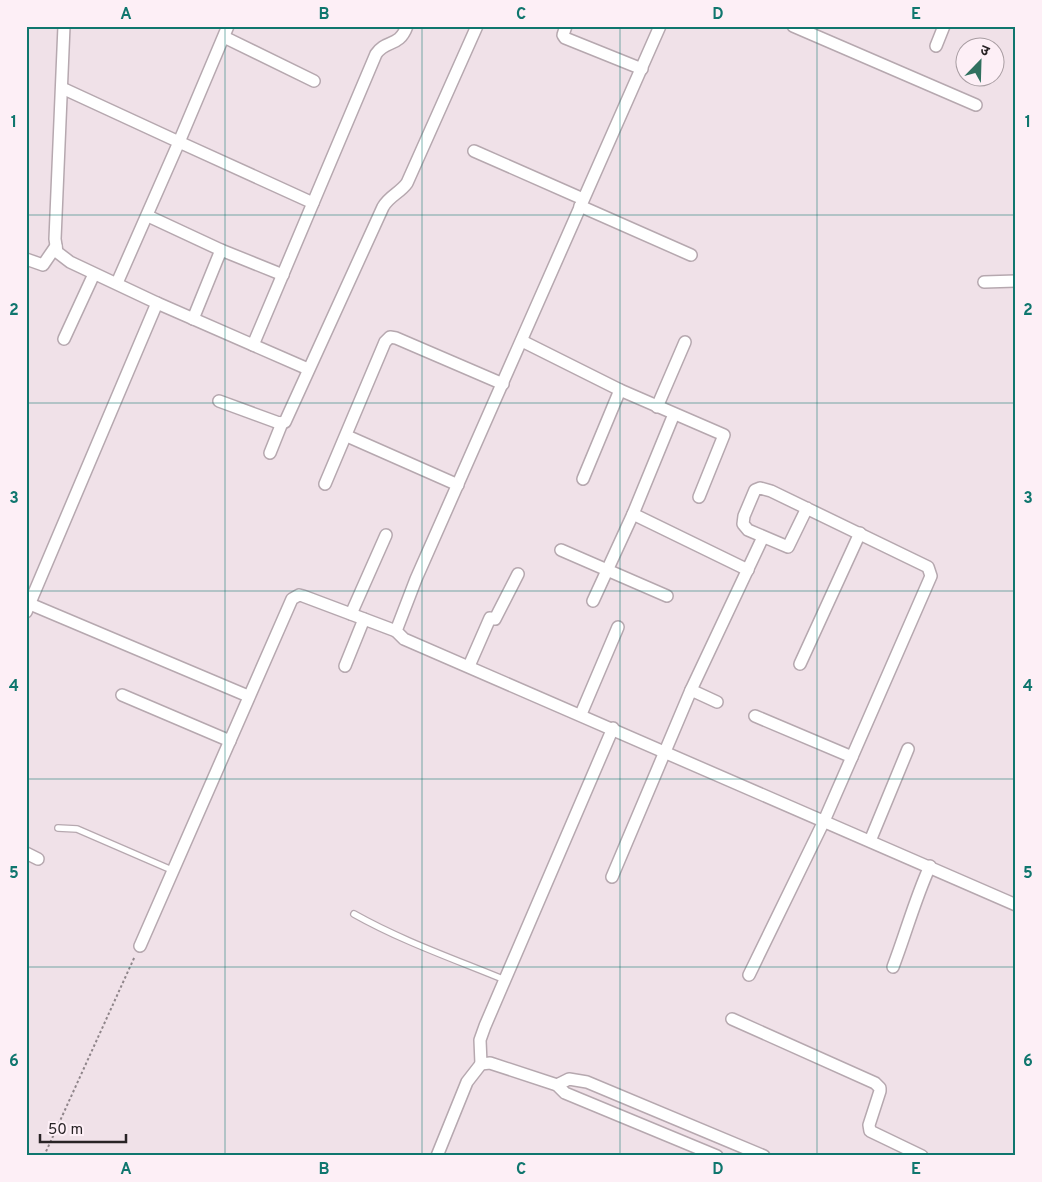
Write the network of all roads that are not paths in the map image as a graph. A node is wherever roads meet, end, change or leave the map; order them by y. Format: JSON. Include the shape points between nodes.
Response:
{"nodes":[{"id":1,"x":64,"y":26,"type":"edge"},
{"id":2,"x":228,"y":26,"type":"edge"},
{"id":3,"x":407,"y":26,"type":"edge"},
{"id":4,"x":477,"y":26,"type":"edge"},
{"id":5,"x":566,"y":26,"type":"edge"},
{"id":6,"x":660,"y":26,"type":"edge"},
{"id":7,"x":793,"y":26,"type":"edge"},
{"id":8,"x":944,"y":26,"type":"edge"},
{"id":9,"x":224,"y":38,"type":"junction"},
{"id":10,"x":936,"y":46,"type":"dead end"},
{"id":11,"x":642,"y":69,"type":"junction"},
{"id":12,"x":314,"y":81,"type":"dead end"},
{"id":13,"x":62,"y":88,"type":"junction"},
{"id":14,"x":976,"y":105,"type":"dead end"},
{"id":15,"x":179,"y":142,"type":"junction"},
{"id":16,"x":474,"y":151,"type":"dead end"},
{"id":17,"x":314,"y":203,"type":"junction"},
{"id":18,"x":582,"y":203,"type":"junction"},
{"id":19,"x":148,"y":216,"type":"junction"},
{"id":20,"x":56,"y":246,"type":"junction"},
{"id":21,"x":221,"y":250,"type":"junction"},
{"id":22,"x":691,"y":255,"type":"dead end"},
{"id":23,"x":26,"y":259,"type":"edge"},
{"id":24,"x":94,"y":274,"type":"junction"},
{"id":25,"x":283,"y":275,"type":"junction"},
{"id":26,"x":1016,"y":281,"type":"edge"},
{"id":27,"x":984,"y":282,"type":"dead end"},
{"id":28,"x":117,"y":283,"type":"junction"},
{"id":29,"x":157,"y":303,"type":"junction"},
{"id":30,"x":193,"y":319,"type":"junction"},
{"id":31,"x":64,"y":339,"type":"dead end"},
{"id":32,"x":522,"y":341,"type":"junction"},
{"id":33,"x":685,"y":342,"type":"dead end"},
{"id":34,"x":253,"y":346,"type":"junction"},
{"id":35,"x":308,"y":369,"type":"junction"},
{"id":36,"x":503,"y":384,"type":"junction"},
{"id":37,"x":620,"y":390,"type":"junction"},
{"id":38,"x":219,"y":401,"type":"dead end"},
{"id":39,"x":657,"y":406,"type":"junction"},
{"id":40,"x":674,"y":414,"type":"junction"},
{"id":41,"x":282,"y":424,"type":"junction"},
{"id":42,"x":347,"y":436,"type":"junction"},
{"id":43,"x":270,"y":453,"type":"dead end"},
{"id":44,"x":583,"y":479,"type":"dead end"},
{"id":45,"x":325,"y":484,"type":"dead end"},
{"id":46,"x":458,"y":485,"type":"junction"},
{"id":47,"x":699,"y":497,"type":"dead end"},
{"id":48,"x":807,"y":508,"type":"junction"},
{"id":49,"x":633,"y":514,"type":"junction"},
{"id":50,"x":860,"y":533,"type":"junction"},
{"id":51,"x":386,"y":535,"type":"dead end"},
{"id":52,"x":763,"y":537,"type":"junction"},
{"id":53,"x":560,"y":550,"type":"dead end"},
{"id":54,"x":607,"y":570,"type":"junction"},
{"id":55,"x":748,"y":570,"type":"junction"},
{"id":56,"x":518,"y":574,"type":"dead end"},
{"id":57,"x":667,"y":596,"type":"dead end"},
{"id":58,"x":593,"y":601,"type":"dead end"},
{"id":59,"x":28,"y":608,"type":"edge"},
{"id":60,"x":350,"y":614,"type":"junction"},
{"id":61,"x":364,"y":619,"type":"junction"},
{"id":62,"x":618,"y":627,"type":"dead end"},
{"id":63,"x":396,"y":631,"type":"junction"},
{"id":64,"x":800,"y":664,"type":"dead end"},
{"id":65,"x":344,"y":666,"type":"dead end"},
{"id":66,"x":469,"y":666,"type":"junction"},
{"id":67,"x":691,"y":690,"type":"junction"},
{"id":68,"x":122,"y":695,"type":"dead end"},
{"id":69,"x":248,"y":696,"type":"junction"},
{"id":70,"x":717,"y":702,"type":"dead end"},
{"id":71,"x":581,"y":714,"type":"junction"},
{"id":72,"x":755,"y":716,"type":"dead end"},
{"id":73,"x":613,"y":728,"type":"junction"},
{"id":74,"x":230,"y":741,"type":"junction"},
{"id":75,"x":908,"y":749,"type":"dead end"},
{"id":76,"x":666,"y":753,"type":"junction"},
{"id":77,"x":852,"y":757,"type":"junction"},
{"id":78,"x":824,"y":821,"type":"junction"},
{"id":79,"x":58,"y":828,"type":"dead end"},
{"id":80,"x":870,"y":841,"type":"junction"},
{"id":81,"x":26,"y":853,"type":"edge"},
{"id":82,"x":38,"y":859,"type":"dead end"},
{"id":83,"x":930,"y":866,"type":"junction"},
{"id":84,"x":174,"y":870,"type":"junction"},
{"id":85,"x":612,"y":877,"type":"dead end"},
{"id":86,"x":1016,"y":904,"type":"edge"},
{"id":87,"x":354,"y":914,"type":"dead end"},
{"id":88,"x":140,"y":946,"type":"road end"},
{"id":89,"x":893,"y":967,"type":"dead end"},
{"id":90,"x":749,"y":975,"type":"dead end"},
{"id":91,"x":506,"y":981,"type":"junction"},
{"id":92,"x":732,"y":1019,"type":"dead end"},
{"id":93,"x":480,"y":1064,"type":"junction"},
{"id":94,"x":557,"y":1085,"type":"junction"},
{"id":95,"x":438,"y":1156,"type":"edge"},
{"id":96,"x":717,"y":1156,"type":"edge"},
{"id":97,"x":764,"y":1156,"type":"edge"},
{"id":98,"x":922,"y":1156,"type":"edge"}],
"edges":[{"from":1,"to":13,"type":"street"},
{"from":2,"to":9,"type":"street"},
{"from":3,"to":17,"type":"street","via":[[398,41],[382,47],[376,54]]},
{"from":4,"to":35,"type":"street","via":[[407,183],[383,207]]},
{"from":5,"to":11,"type":"street","via":[[565,38]]},
{"from":6,"to":11,"type":"street"},
{"from":7,"to":14,"type":"street"},
{"from":8,"to":10,"type":"street"},
{"from":9,"to":12,"type":"street"},
{"from":9,"to":15,"type":"street"},
{"from":11,"to":18,"type":"street"},
{"from":13,"to":15,"type":"street"},
{"from":13,"to":20,"type":"street"},
{"from":15,"to":17,"type":"street"},
{"from":15,"to":19,"type":"street"},
{"from":16,"to":18,"type":"street"},
{"from":17,"to":25,"type":"street"},
{"from":18,"to":22,"type":"street"},
{"from":18,"to":32,"type":"street"},
{"from":19,"to":21,"type":"street"},
{"from":19,"to":28,"type":"street"},
{"from":20,"to":23,"type":"street","via":[[43,265]]},
{"from":20,"to":24,"type":"street","via":[[62,258]]},
{"from":21,"to":25,"type":"street"},
{"from":21,"to":30,"type":"street"},
{"from":24,"to":28,"type":"street"},
{"from":24,"to":31,"type":"street"},
{"from":25,"to":34,"type":"street"},
{"from":26,"to":27,"type":"street"},
{"from":28,"to":29,"type":"street"},
{"from":29,"to":30,"type":"street"},
{"from":29,"to":59,"type":"street"},
{"from":30,"to":34,"type":"street"},
{"from":32,"to":36,"type":"street"},
{"from":32,"to":37,"type":"street"},
{"from":33,"to":39,"type":"street"},
{"from":34,"to":35,"type":"street"},
{"from":35,"to":41,"type":"street"},
{"from":36,"to":42,"type":"street","via":[[390,337],[385,342]]},
{"from":36,"to":46,"type":"street"},
{"from":37,"to":39,"type":"street"},
{"from":37,"to":44,"type":"street"},
{"from":38,"to":41,"type":"street"},
{"from":39,"to":40,"type":"street"},
{"from":40,"to":47,"type":"street","via":[[724,435]]},
{"from":40,"to":49,"type":"street"},
{"from":41,"to":43,"type":"street"},
{"from":42,"to":45,"type":"street"},
{"from":42,"to":46,"type":"street"},
{"from":46,"to":63,"type":"street"},
{"from":48,"to":50,"type":"street"},
{"from":48,"to":52,"type":"street","via":[[788,547]]},
{"from":48,"to":52,"type":"street","via":[[771,491],[757,489],[743,524]]},
{"from":49,"to":54,"type":"street"},
{"from":49,"to":55,"type":"street"},
{"from":50,"to":64,"type":"street"},
{"from":50,"to":77,"type":"street","via":[[928,567],[931,572]]},
{"from":51,"to":60,"type":"street"},
{"from":52,"to":55,"type":"street"},
{"from":53,"to":54,"type":"street"},
{"from":54,"to":57,"type":"street"},
{"from":54,"to":58,"type":"street"},
{"from":55,"to":67,"type":"street"},
{"from":56,"to":66,"type":"street","via":[[495,619],[490,618]]},
{"from":59,"to":69,"type":"street"},
{"from":60,"to":61,"type":"street"},
{"from":60,"to":69,"type":"street","via":[[303,596],[294,596]]},
{"from":61,"to":63,"type":"street"},
{"from":61,"to":65,"type":"street"},
{"from":62,"to":71,"type":"street"},
{"from":63,"to":66,"type":"street","via":[[404,639]]},
{"from":66,"to":71,"type":"street"},
{"from":67,"to":70,"type":"street"},
{"from":67,"to":76,"type":"street"},
{"from":68,"to":74,"type":"street"},
{"from":69,"to":74,"type":"street"},
{"from":71,"to":73,"type":"street"},
{"from":72,"to":77,"type":"street"},
{"from":73,"to":76,"type":"street"},
{"from":73,"to":91,"type":"street"},
{"from":74,"to":84,"type":"street"},
{"from":75,"to":80,"type":"street"},
{"from":76,"to":78,"type":"street"},
{"from":76,"to":85,"type":"street"},
{"from":77,"to":78,"type":"street"},
{"from":78,"to":80,"type":"street"},
{"from":78,"to":90,"type":"street"},
{"from":79,"to":84,"type":"lane","via":[[77,829]]},
{"from":80,"to":83,"type":"street"},
{"from":81,"to":82,"type":"street"},
{"from":83,"to":86,"type":"street"},
{"from":83,"to":89,"type":"street"},
{"from":84,"to":88,"type":"street"},
{"from":87,"to":91,"type":"lane","via":[[394,936]]},
{"from":91,"to":93,"type":"street","via":[[481,1035]]},
{"from":92,"to":98,"type":"street","via":[[875,1083],[880,1091],[870,1131]]},
{"from":93,"to":94,"type":"street","via":[[496,1064]]},
{"from":93,"to":95,"type":"street","via":[[467,1082]]},
{"from":94,"to":96,"type":"street","via":[[565,1093]]},
{"from":94,"to":97,"type":"street","via":[[569,1079],[587,1082]]}]}
